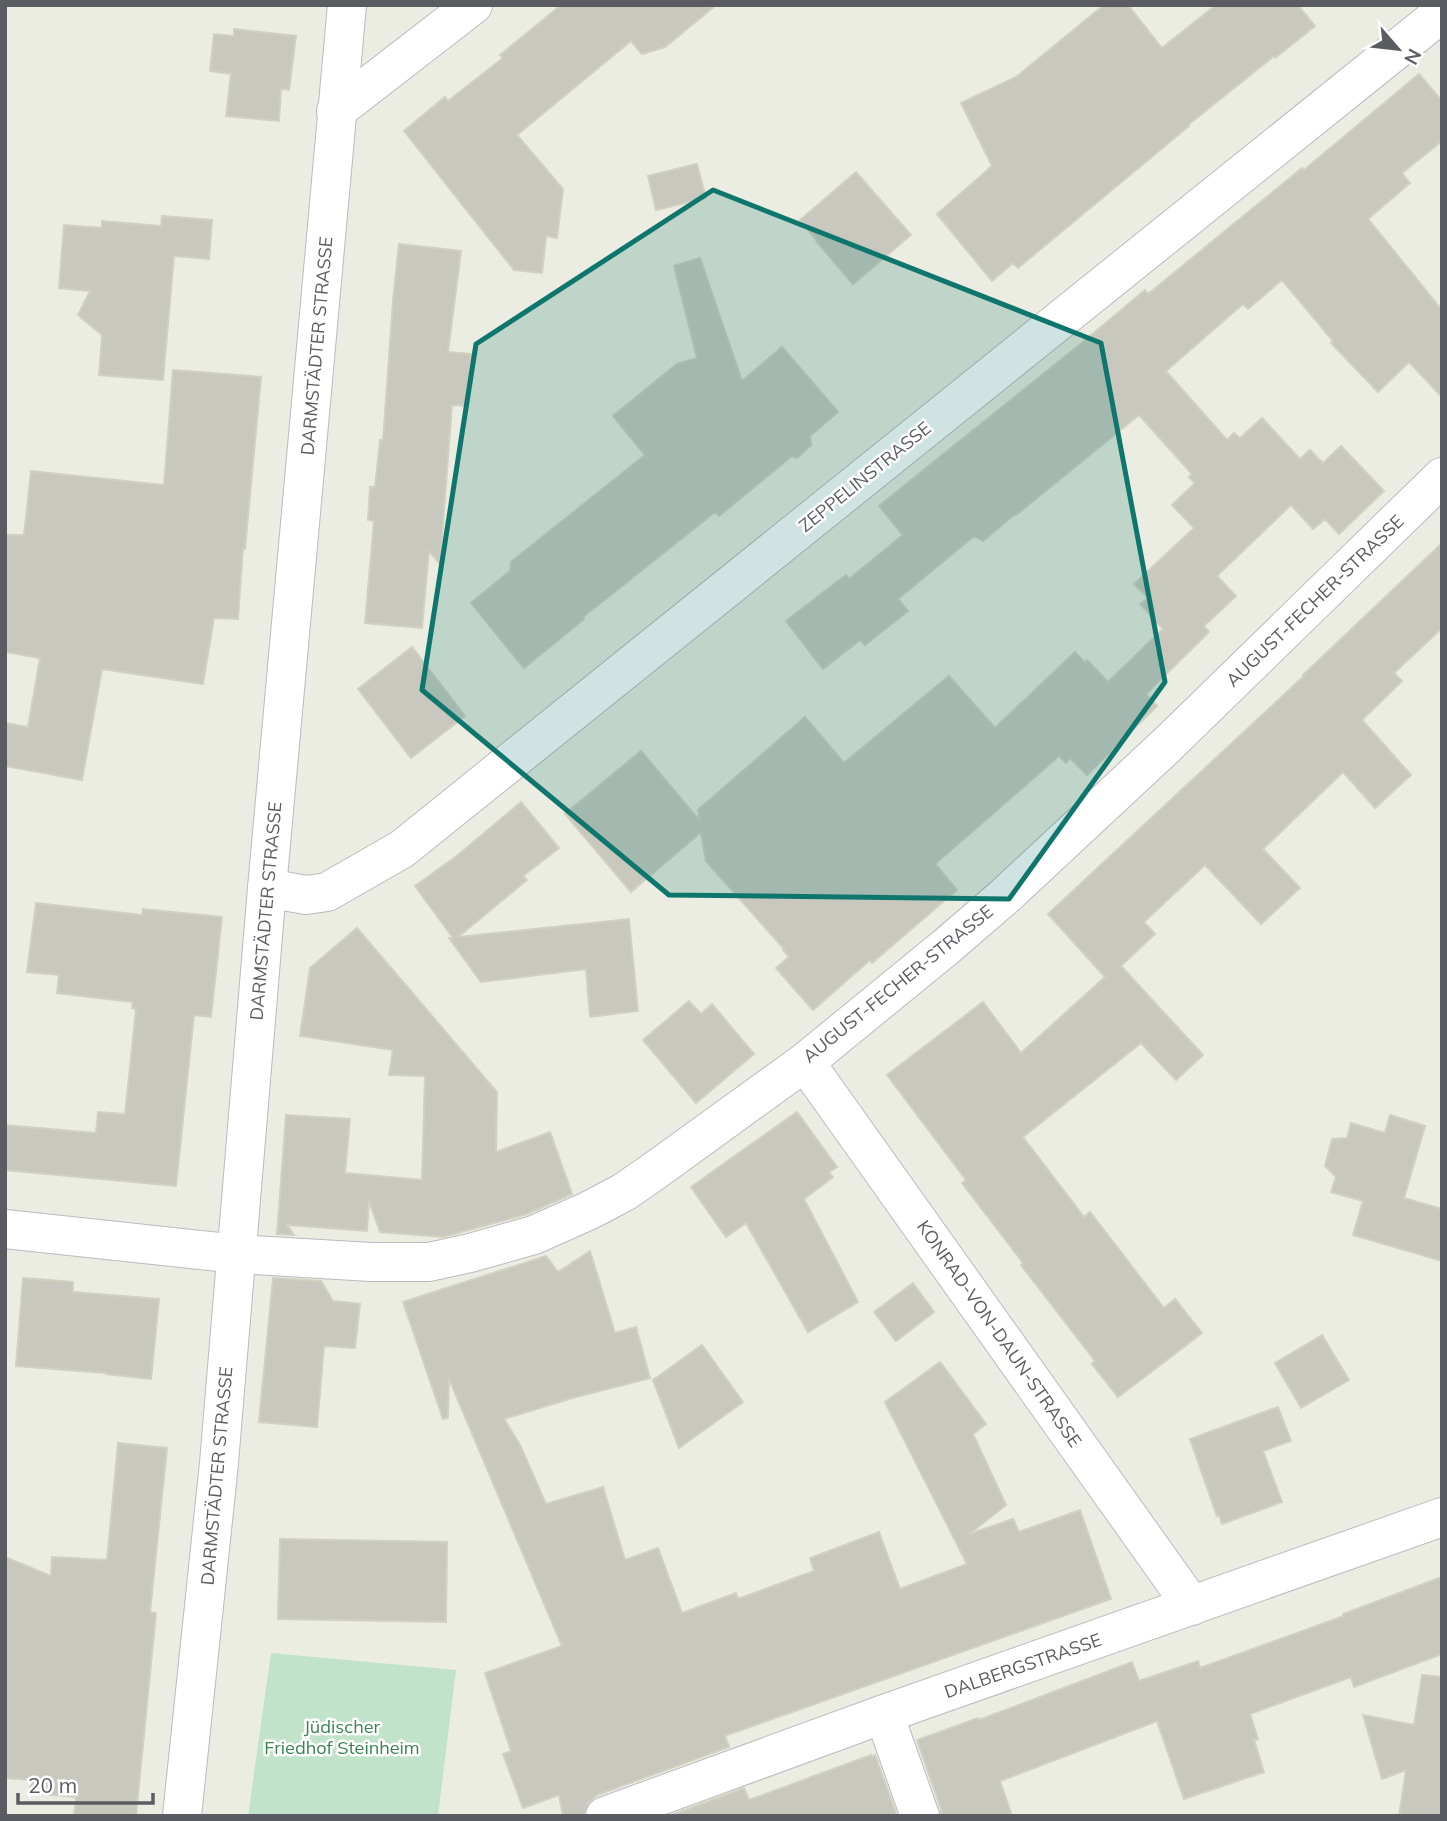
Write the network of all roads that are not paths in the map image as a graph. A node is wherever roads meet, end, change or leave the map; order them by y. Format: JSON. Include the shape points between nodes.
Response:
{"nodes":[{"id":1,"x":347,"y":5,"type":"edge"},
{"id":2,"x":473,"y":5,"type":"edge"},
{"id":3,"x":1442,"y":13,"type":"edge"},
{"id":4,"x":336,"y":111,"type":"junction"},
{"id":5,"x":1442,"y":477,"type":"edge"},
{"id":6,"x":267,"y":888,"type":"junction"},
{"id":7,"x":805,"y":1062,"type":"junction"},
{"id":8,"x":5,"y":1229,"type":"edge"},
{"id":9,"x":237,"y":1254,"type":"junction"},
{"id":10,"x":1442,"y":1517,"type":"edge"},
{"id":11,"x":1192,"y":1606,"type":"junction"},
{"id":12,"x":884,"y":1714,"type":"junction"},
{"id":13,"x":182,"y":1816,"type":"edge"},
{"id":14,"x":605,"y":1816,"type":"edge"},
{"id":15,"x":920,"y":1816,"type":"edge"}],
"edges":[{"from":1,"to":4,"type":"street","name":"DARMSTÄDTER STRASSE"},
{"from":2,"to":4,"type":"street"},
{"from":3,"to":6,"type":"street","name":"ZEPPELINSTRASSE","via":[[402,849],[327,892],[306,895]]},
{"from":4,"to":6,"type":"street","name":"DARMSTÄDTER STRASSE"},
{"from":5,"to":7,"type":"street","name":"AUGUST-FECHER-STRASSE","via":[[1006,895]]},
{"from":6,"to":9,"type":"street","name":"DARMSTÄDTER STRASSE"},
{"from":7,"to":9,"type":"street","name":"AUGUST-FECHER-STRASSE","via":[[624,1192],[534,1235],[429,1262]]},
{"from":7,"to":11,"type":"street","name":"KONRAD-VON-DAUN-STRASSE"},
{"from":8,"to":9,"type":"street","name":"AUGUST-FECHER-STRASSE"},
{"from":9,"to":13,"type":"street","name":"DARMSTÄDTER STRASSE"},
{"from":10,"to":11,"type":"street","name":"DALBERGSTRASSE"},
{"from":11,"to":12,"type":"street","name":"DALBERGSTRASSE"},
{"from":12,"to":14,"type":"street","name":"DALBERGSTRASSE"},
{"from":12,"to":15,"type":"street"}]}
